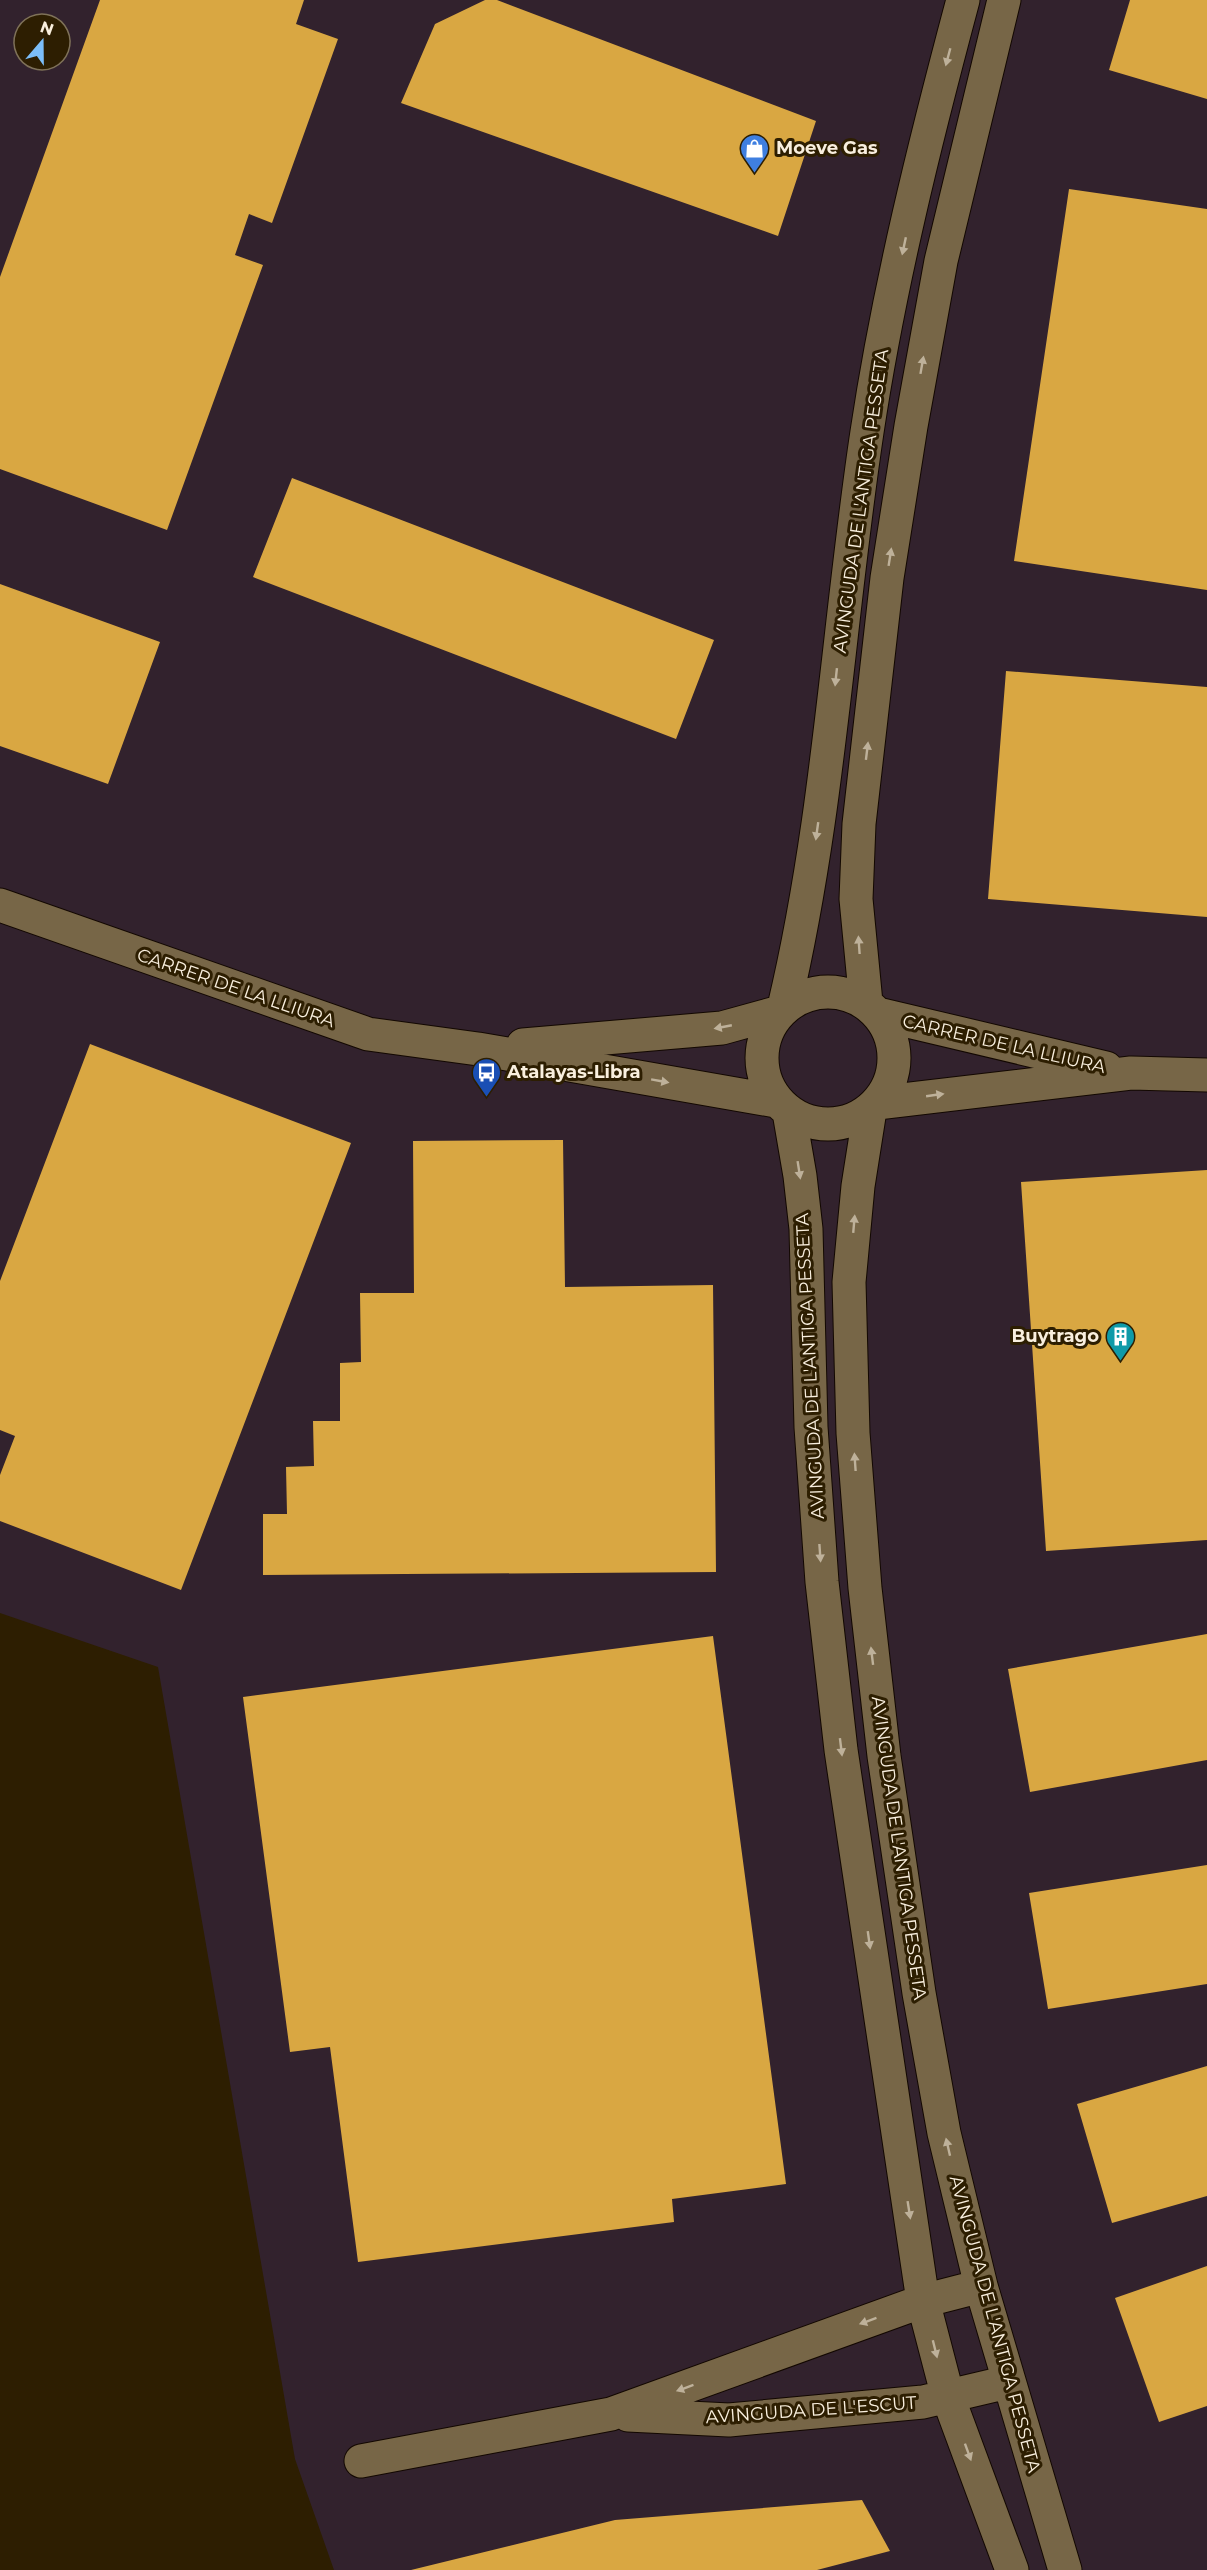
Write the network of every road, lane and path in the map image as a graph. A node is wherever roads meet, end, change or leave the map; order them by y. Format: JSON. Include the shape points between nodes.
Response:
{"nodes":[{"id":1,"x":963,"y":0,"type":"edge"},
{"id":2,"x":1004,"y":0,"type":"edge"},
{"id":3,"x":0,"y":905,"type":"edge"},
{"id":4,"x":872,"y":1009,"type":"junction"},
{"id":5,"x":782,"y":1010,"type":"junction"},
{"id":6,"x":478,"y":1049,"type":"junction"},
{"id":7,"x":1131,"y":1073,"type":"junction"},
{"id":8,"x":1207,"y":1075,"type":"edge"},
{"id":9,"x":874,"y":1106,"type":"junction"},
{"id":10,"x":783,"y":1107,"type":"junction"},
{"id":11,"x":981,"y":2286,"type":"junction"},
{"id":12,"x":923,"y":2301,"type":"junction"},
{"id":13,"x":1008,"y":2382,"type":"junction"},
{"id":14,"x":948,"y":2397,"type":"junction"},
{"id":15,"x":611,"y":2415,"type":"junction"},
{"id":16,"x":362,"y":2461,"type":"dead end"},
{"id":17,"x":1012,"y":2570,"type":"edge"},
{"id":18,"x":1065,"y":2570,"type":"edge"}],
"edges":[{"from":1,"to":5,"type":"street","name":"AVINGUDA DE L'ANTIGA PESSETA","one_way":true,"via":[[919,172],[867,431],[825,773],[802,926]]},
{"from":4,"to":2,"type":"street","name":"AVINGUDA DE L'ANTIGA PESSETA","one_way":true,"via":[[856,899],[859,824],[887,578],[941,261]]},
{"from":3,"to":6,"type":"street","name":"CARRER DE LA LLIURA","via":[[368,1034]]},
{"from":4,"to":5,"type":"street","via":[[850,996],[833,992],[799,998]]},
{"from":4,"to":7,"type":"street","name":"CARRER DE LA LLIURA"},
{"from":4,"to":9,"type":"street","via":[[888,1031],[894,1049],[888,1087]]},
{"from":5,"to":6,"type":"street","name":"CARRER DE LA LLIURA","one_way":true,"via":[[722,1028]]},
{"from":5,"to":10,"type":"street","via":[[768,1028],[761,1065],[766,1084]]},
{"from":6,"to":10,"type":"street","name":"CARRER DE LA LLIURA","one_way":true},
{"from":7,"to":8,"type":"street","name":"CARRER DE LA LLIURA"},
{"from":9,"to":7,"type":"street","name":"CARRER DE LA LLIURA","one_way":true},
{"from":9,"to":10,"type":"street","via":[[839,1124],[804,1121]]},
{"from":11,"to":9,"type":"street","name":"AVINGUDA DE L'ANTIGA PESSETA","one_way":true,"via":[[944,2133],[919,1993],[884,1756],[865,1588],[853,1433],[849,1282],[858,1186]]},
{"from":10,"to":12,"type":"street","name":"AVINGUDA DE L'ANTIGA PESSETA","one_way":true,"via":[[800,1176],[806,1229],[811,1427],[823,1593],[841,1750]]},
{"from":11,"to":12,"type":"street","name":"AVINGUDA DE L'ESCUT"},
{"from":11,"to":13,"type":"street","name":"AVINGUDA DE L'ANTIGA PESSETA"},
{"from":12,"to":14,"type":"street","name":"AVINGUDA DE L'ANTIGA PESSETA","one_way":true},
{"from":12,"to":15,"type":"street","name":"AVINGUDA DE L'ESCUT","one_way":true},
{"from":13,"to":14,"type":"street","name":"AVINGUDA DE L'ESCUT"},
{"from":13,"to":18,"type":"street","name":"AVINGUDA DE L'ANTIGA PESSETA"},
{"from":14,"to":15,"type":"street","name":"AVINGUDA DE L'ESCUT","via":[[729,2420]]},
{"from":14,"to":17,"type":"street","name":"AVINGUDA DE L'ANTIGA PESSETA","one_way":true},
{"from":15,"to":16,"type":"street","name":"AVINGUDA DE L'ESCUT"}]}
